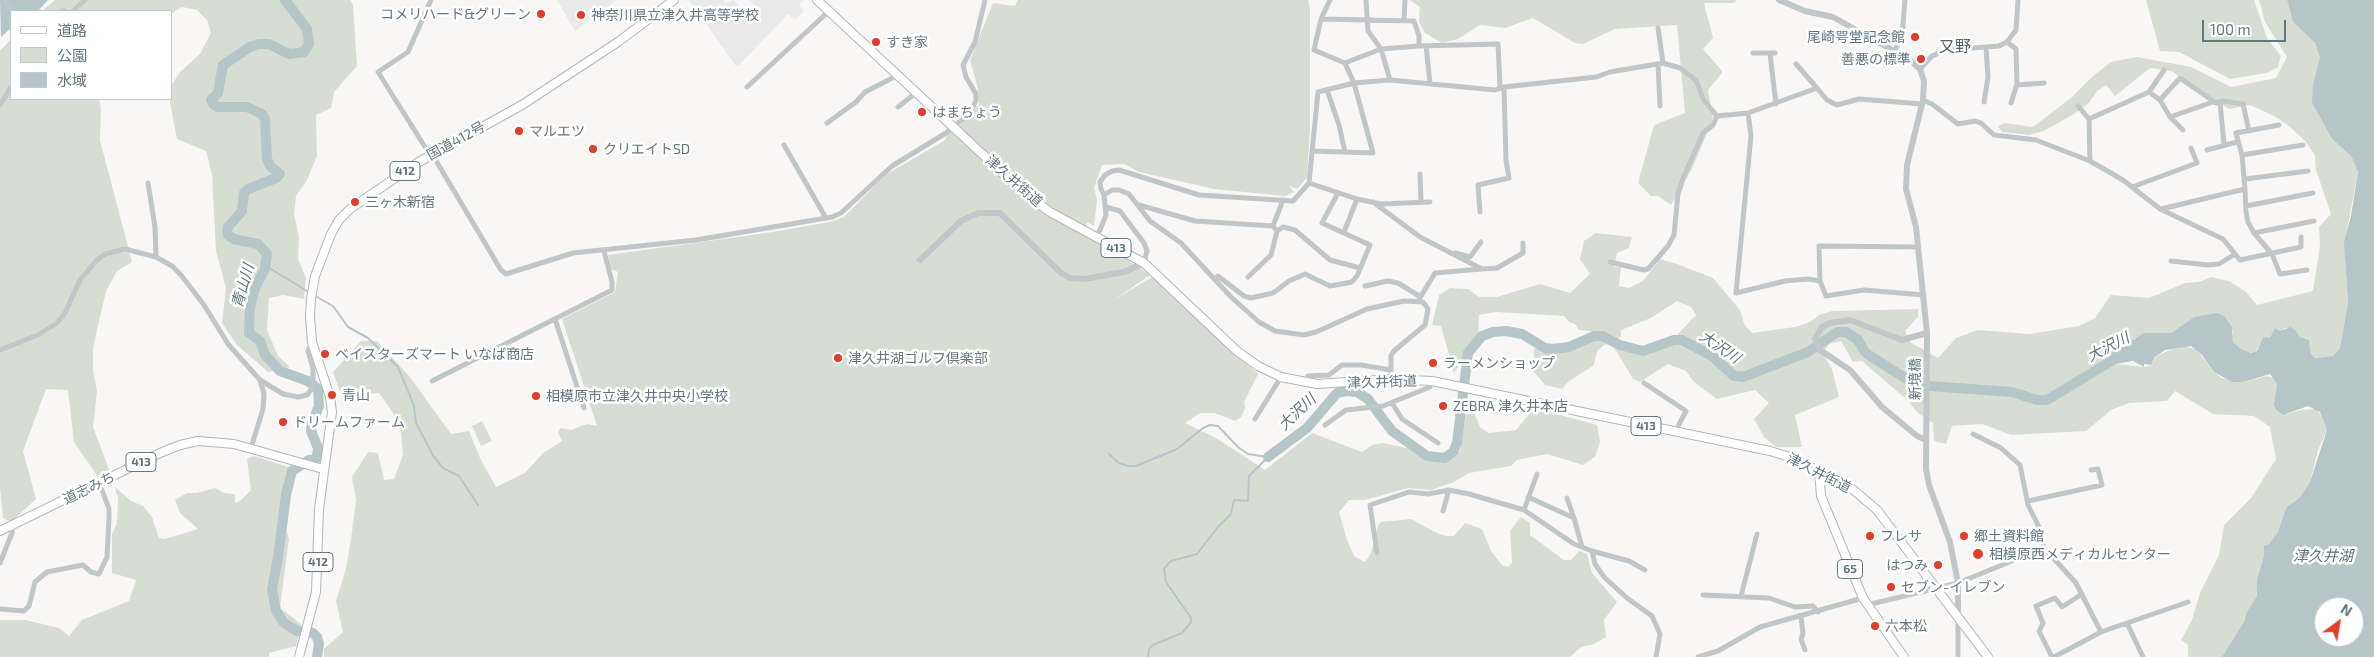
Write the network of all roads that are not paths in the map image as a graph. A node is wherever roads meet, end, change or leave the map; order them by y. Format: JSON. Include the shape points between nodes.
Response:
{"nodes":[{"id":1,"x":85,"y":0,"type":"edge"},
{"id":2,"x":431,"y":0,"type":"edge"},
{"id":3,"x":674,"y":0,"type":"edge"},
{"id":4,"x":816,"y":0,"type":"edge"},
{"id":5,"x":985,"y":0,"type":"edge"},
{"id":6,"x":1330,"y":0,"type":"edge"},
{"id":7,"x":1366,"y":0,"type":"edge"},
{"id":8,"x":1405,"y":0,"type":"edge"},
{"id":9,"x":1779,"y":0,"type":"edge"},
{"id":10,"x":1905,"y":0,"type":"edge"},
{"id":11,"x":2018,"y":0,"type":"edge"},
{"id":12,"x":1791,"y":3,"type":"edge"},
{"id":13,"x":74,"y":10,"type":"edge"},
{"id":14,"x":829,"y":11,"type":"junction"},
{"id":15,"x":1321,"y":19,"type":"junction"},
{"id":16,"x":1366,"y":20,"type":"junction"},
{"id":17,"x":1404,"y":20,"type":"junction"},
{"id":18,"x":1658,"y":28,"type":"dead end"},
{"id":19,"x":2007,"y":42,"type":"junction"},
{"id":20,"x":1419,"y":46,"type":"junction"},
{"id":21,"x":1426,"y":46,"type":"junction"},
{"id":22,"x":1986,"y":47,"type":"junction"},
{"id":23,"x":1382,"y":49,"type":"junction"},
{"id":24,"x":1894,"y":52,"type":"junction"},
{"id":25,"x":1753,"y":53,"type":"dead end"},
{"id":26,"x":1345,"y":63,"type":"junction"},
{"id":27,"x":1660,"y":63,"type":"junction"},
{"id":28,"x":1796,"y":64,"type":"dead end"},
{"id":29,"x":1920,"y":70,"type":"junction"},
{"id":30,"x":2164,"y":70,"type":"dead end"},
{"id":31,"x":898,"y":75,"type":"junction"},
{"id":32,"x":1390,"y":80,"type":"junction"},
{"id":33,"x":1354,"y":83,"type":"junction"},
{"id":34,"x":1430,"y":83,"type":"junction"},
{"id":35,"x":2044,"y":83,"type":"dead end"},
{"id":36,"x":2017,"y":85,"type":"junction"},
{"id":37,"x":747,"y":87,"type":"dead end"},
{"id":38,"x":1502,"y":87,"type":"junction"},
{"id":39,"x":1817,"y":88,"type":"junction"},
{"id":40,"x":10,"y":89,"type":"edge"},
{"id":41,"x":1327,"y":90,"type":"junction"},
{"id":42,"x":917,"y":92,"type":"junction"},
{"id":43,"x":2149,"y":92,"type":"junction"},
{"id":44,"x":2160,"y":100,"type":"junction"},
{"id":45,"x":1923,"y":102,"type":"junction"},
{"id":46,"x":1984,"y":102,"type":"dead end"},
{"id":47,"x":2213,"y":102,"type":"junction"},
{"id":48,"x":2220,"y":102,"type":"junction"},
{"id":49,"x":2011,"y":103,"type":"dead end"},
{"id":50,"x":1776,"y":104,"type":"junction"},
{"id":51,"x":0,"y":105,"type":"edge"},
{"id":52,"x":1660,"y":106,"type":"dead end"},
{"id":53,"x":2078,"y":106,"type":"dead end"},
{"id":54,"x":898,"y":107,"type":"dead end"},
{"id":55,"x":1748,"y":113,"type":"junction"},
{"id":56,"x":1717,"y":116,"type":"junction"},
{"id":57,"x":2170,"y":117,"type":"junction"},
{"id":58,"x":2089,"y":119,"type":"junction"},
{"id":59,"x":827,"y":123,"type":"dead end"},
{"id":60,"x":2279,"y":125,"type":"dead end"},
{"id":61,"x":954,"y":127,"type":"junction"},
{"id":62,"x":2182,"y":130,"type":"dead end"},
{"id":63,"x":2249,"y":131,"type":"junction"},
{"id":64,"x":2237,"y":142,"type":"junction"},
{"id":65,"x":2224,"y":144,"type":"junction"},
{"id":66,"x":784,"y":145,"type":"dead end"},
{"id":67,"x":2303,"y":145,"type":"dead end"},
{"id":68,"x":2191,"y":148,"type":"dead end"},
{"id":69,"x":2207,"y":150,"type":"dead end"},
{"id":70,"x":1313,"y":151,"type":"junction"},
{"id":71,"x":1345,"y":152,"type":"junction"},
{"id":72,"x":431,"y":155,"type":"junction"},
{"id":73,"x":2242,"y":155,"type":"junction"},
{"id":74,"x":2090,"y":161,"type":"junction"},
{"id":75,"x":2308,"y":172,"type":"dead end"},
{"id":76,"x":1420,"y":174,"type":"dead end"},
{"id":77,"x":2245,"y":179,"type":"junction"},
{"id":78,"x":148,"y":183,"type":"dead end"},
{"id":79,"x":1309,"y":183,"type":"junction"},
{"id":80,"x":2132,"y":187,"type":"junction"},
{"id":81,"x":2245,"y":188,"type":"junction"},
{"id":82,"x":1338,"y":193,"type":"junction"},
{"id":83,"x":2313,"y":193,"type":"dead end"},
{"id":84,"x":1104,"y":195,"type":"junction"},
{"id":85,"x":1357,"y":199,"type":"junction"},
{"id":86,"x":1284,"y":200,"type":"junction"},
{"id":87,"x":1373,"y":202,"type":"junction"},
{"id":88,"x":1421,"y":202,"type":"junction"},
{"id":89,"x":1430,"y":202,"type":"dead end"},
{"id":90,"x":1139,"y":205,"type":"junction"},
{"id":91,"x":2246,"y":206,"type":"junction"},
{"id":92,"x":1106,"y":207,"type":"junction"},
{"id":93,"x":2160,"y":209,"type":"junction"},
{"id":94,"x":1480,"y":212,"type":"dead end"},
{"id":95,"x":826,"y":218,"type":"junction"},
{"id":96,"x":2314,"y":221,"type":"dead end"},
{"id":97,"x":1275,"y":228,"type":"junction"},
{"id":98,"x":1344,"y":232,"type":"junction"},
{"id":99,"x":2254,"y":233,"type":"junction"},
{"id":100,"x":1097,"y":237,"type":"junction"},
{"id":101,"x":2301,"y":237,"type":"dead end"},
{"id":102,"x":1481,"y":242,"type":"dead end"},
{"id":103,"x":1523,"y":243,"type":"dead end"},
{"id":104,"x":1918,"y":247,"type":"junction"},
{"id":105,"x":604,"y":251,"type":"junction"},
{"id":106,"x":1452,"y":254,"type":"junction"},
{"id":107,"x":2235,"y":254,"type":"junction"},
{"id":108,"x":2272,"y":254,"type":"junction"},
{"id":109,"x":156,"y":257,"type":"junction"},
{"id":110,"x":920,"y":260,"type":"dead end"},
{"id":111,"x":2171,"y":261,"type":"dead end"},
{"id":112,"x":1610,"y":262,"type":"dead end"},
{"id":113,"x":1144,"y":263,"type":"junction"},
{"id":114,"x":1360,"y":268,"type":"junction"},
{"id":115,"x":1482,"y":269,"type":"junction"},
{"id":116,"x":2307,"y":270,"type":"dead end"},
{"id":117,"x":1248,"y":277,"type":"dead end"},
{"id":118,"x":1215,"y":279,"type":"junction"},
{"id":119,"x":1820,"y":281,"type":"junction"},
{"id":120,"x":1365,"y":286,"type":"dead end"},
{"id":121,"x":1924,"y":294,"type":"junction"},
{"id":122,"x":1418,"y":298,"type":"junction"},
{"id":123,"x":555,"y":319,"type":"junction"},
{"id":124,"x":1927,"y":334,"type":"junction"},
{"id":125,"x":314,"y":346,"type":"junction"},
{"id":126,"x":0,"y":350,"type":"edge"},
{"id":127,"x":1391,"y":370,"type":"junction"},
{"id":128,"x":1308,"y":376,"type":"dead end"},
{"id":129,"x":1281,"y":377,"type":"junction"},
{"id":130,"x":1391,"y":379,"type":"junction"},
{"id":131,"x":260,"y":380,"type":"junction"},
{"id":132,"x":432,"y":381,"type":"dead end"},
{"id":133,"x":1432,"y":381,"type":"junction"},
{"id":134,"x":1644,"y":383,"type":"dead end"},
{"id":135,"x":1392,"y":403,"type":"junction"},
{"id":136,"x":584,"y":408,"type":"dead end"},
{"id":137,"x":1255,"y":418,"type":"dead end"},
{"id":138,"x":1325,"y":425,"type":"dead end"},
{"id":139,"x":1674,"y":432,"type":"junction"},
{"id":140,"x":1973,"y":434,"type":"dead end"},
{"id":141,"x":1926,"y":440,"type":"junction"},
{"id":142,"x":1438,"y":443,"type":"dead end"},
{"id":143,"x":251,"y":448,"type":"junction"},
{"id":144,"x":323,"y":469,"type":"junction"},
{"id":145,"x":2091,"y":470,"type":"dead end"},
{"id":146,"x":1820,"y":471,"type":"junction"},
{"id":147,"x":1537,"y":474,"type":"dead end"},
{"id":148,"x":99,"y":482,"type":"junction"},
{"id":149,"x":1449,"y":490,"type":"junction"},
{"id":150,"x":1528,"y":497,"type":"junction"},
{"id":151,"x":1567,"y":498,"type":"dead end"},
{"id":152,"x":2028,"y":501,"type":"junction"},
{"id":153,"x":1524,"y":510,"type":"junction"},
{"id":154,"x":1443,"y":512,"type":"dead end"},
{"id":155,"x":1574,"y":518,"type":"junction"},
{"id":156,"x":12,"y":526,"type":"junction"},
{"id":157,"x":0,"y":531,"type":"edge"},
{"id":158,"x":1757,"y":534,"type":"dead end"},
{"id":159,"x":1582,"y":547,"type":"junction"},
{"id":160,"x":2044,"y":548,"type":"junction"},
{"id":161,"x":1592,"y":551,"type":"junction"},
{"id":162,"x":1377,"y":553,"type":"dead end"},
{"id":163,"x":0,"y":563,"type":"edge"},
{"id":164,"x":1645,"y":570,"type":"dead end"},
{"id":165,"x":1958,"y":583,"type":"junction"},
{"id":166,"x":1938,"y":589,"type":"junction"},
{"id":167,"x":2082,"y":594,"type":"junction"},
{"id":168,"x":1703,"y":595,"type":"dead end"},
{"id":169,"x":1741,"y":596,"type":"junction"},
{"id":170,"x":1863,"y":598,"type":"junction"},
{"id":171,"x":2188,"y":602,"type":"dead end"},
{"id":172,"x":1868,"y":605,"type":"junction"},
{"id":173,"x":0,"y":609,"type":"edge"},
{"id":174,"x":1818,"y":612,"type":"junction"},
{"id":175,"x":1800,"y":616,"type":"junction"},
{"id":176,"x":1958,"y":617,"type":"junction"},
{"id":177,"x":2127,"y":623,"type":"junction"},
{"id":178,"x":2101,"y":632,"type":"junction"},
{"id":179,"x":1805,"y":650,"type":"dead end"},
{"id":180,"x":299,"y":657,"type":"edge"},
{"id":181,"x":1656,"y":657,"type":"edge"},
{"id":182,"x":1698,"y":657,"type":"edge"},
{"id":183,"x":1904,"y":657,"type":"edge"},
{"id":184,"x":1958,"y":657,"type":"edge"},
{"id":185,"x":1988,"y":657,"type":"edge"},
{"id":186,"x":2053,"y":657,"type":"edge"},
{"id":187,"x":2142,"y":657,"type":"edge"}],
"edges":[{"from":1,"to":13,"type":"street"},
{"from":2,"to":72,"type":"street","via":[[408,52],[378,72]]},
{"from":3,"to":72,"type":"main road","name":"国道412号","number":"412","via":[[618,42],[522,105]]},
{"from":4,"to":14,"type":"main road","name":"津久井街道","number":"413"},
{"from":5,"to":61,"type":"street","via":[[975,42],[963,65],[976,101],[970,113]]},
{"from":6,"to":15,"type":"street"},
{"from":7,"to":16,"type":"street"},
{"from":8,"to":17,"type":"street"},
{"from":9,"to":12,"type":"street"},
{"from":10,"to":24,"type":"street","via":[[1902,36]]},
{"from":11,"to":19,"type":"street","via":[[2016,30]]},
{"from":12,"to":24,"type":"street","via":[[1834,17]]},
{"from":14,"to":31,"type":"main road","name":"津久井街道","number":"413"},
{"from":14,"to":37,"type":"street"},
{"from":15,"to":16,"type":"street"},
{"from":15,"to":26,"type":"street","via":[[1314,50]]},
{"from":16,"to":17,"type":"street"},
{"from":16,"to":23,"type":"street","via":[[1368,31]]},
{"from":17,"to":20,"type":"street","via":[[1414,21]]},
{"from":18,"to":27,"type":"street"},
{"from":19,"to":22,"type":"street"},
{"from":19,"to":36,"type":"street","via":[[2016,49]]},
{"from":20,"to":21,"type":"street"},
{"from":20,"to":23,"type":"street"},
{"from":21,"to":34,"type":"street"},
{"from":21,"to":38,"type":"street","via":[[1498,44]]},
{"from":22,"to":29,"type":"street","via":[[1957,48],[1937,53]]},
{"from":22,"to":46,"type":"street","via":[[1988,77]]},
{"from":23,"to":26,"type":"street"},
{"from":23,"to":32,"type":"street"},
{"from":24,"to":29,"type":"street","via":[[1910,60]]},
{"from":25,"to":50,"type":"street","via":[[1772,54]]},
{"from":26,"to":33,"type":"street"},
{"from":27,"to":38,"type":"street","via":[[1596,77]]},
{"from":27,"to":52,"type":"street"},
{"from":27,"to":56,"type":"street","via":[[1680,68],[1692,77],[1703,99]]},
{"from":28,"to":39,"type":"street"},
{"from":29,"to":45,"type":"street","name":"新境橋","via":[[1925,87]]},
{"from":30,"to":43,"type":"street"},
{"from":31,"to":42,"type":"main road","name":"津久井街道","number":"413"},
{"from":31,"to":59,"type":"street","via":[[865,92]]},
{"from":32,"to":33,"type":"street"},
{"from":32,"to":34,"type":"street"},
{"from":33,"to":41,"type":"street"},
{"from":33,"to":71,"type":"street","via":[[1373,153]]},
{"from":34,"to":38,"type":"street","via":[[1495,90]]},
{"from":35,"to":36,"type":"street"},
{"from":36,"to":49,"type":"street"},
{"from":38,"to":94,"type":"street","via":[[1509,178],[1478,185]]},
{"from":39,"to":45,"type":"street","via":[[1827,100],[1837,105],[1858,99]]},
{"from":39,"to":50,"type":"street"},
{"from":40,"to":51,"type":"street"},
{"from":41,"to":70,"type":"street","via":[[1318,92]]},
{"from":41,"to":71,"type":"street"},
{"from":42,"to":54,"type":"street"},
{"from":42,"to":61,"type":"main road","name":"津久井街道","number":"413"},
{"from":43,"to":44,"type":"street"},
{"from":43,"to":58,"type":"street"},
{"from":44,"to":47,"type":"street","via":[[2180,78]]},
{"from":44,"to":57,"type":"street"},
{"from":45,"to":74,"type":"street","via":[[1932,104],[1958,124],[1981,123],[1994,135],[2036,140]]},
{"from":45,"to":104,"type":"street","name":"新境橋","via":[[1905,180]]},
{"from":47,"to":48,"type":"street"},
{"from":47,"to":57,"type":"street"},
{"from":48,"to":63,"type":"street","via":[[2243,104]]},
{"from":48,"to":65,"type":"street"},
{"from":50,"to":55,"type":"street"},
{"from":53,"to":58,"type":"street"},
{"from":55,"to":56,"type":"street"},
{"from":55,"to":119,"type":"street","via":[[1751,136],[1736,293],[1785,281]]},
{"from":56,"to":112,"type":"street","via":[[1713,125],[1703,133],[1684,176],[1678,194],[1674,235],[1668,246],[1648,269]]},
{"from":57,"to":62,"type":"street"},
{"from":58,"to":74,"type":"street"},
{"from":60,"to":63,"type":"street"},
{"from":61,"to":95,"type":"street","via":[[892,166],[842,213]]},
{"from":61,"to":100,"type":"main road","name":"津久井街道","number":"413","via":[[1038,204]]},
{"from":63,"to":64,"type":"street","via":[[2236,133]]},
{"from":64,"to":65,"type":"street"},
{"from":64,"to":73,"type":"street"},
{"from":65,"to":69,"type":"street"},
{"from":66,"to":95,"type":"street"},
{"from":67,"to":73,"type":"street"},
{"from":68,"to":80,"type":"street","via":[[2197,163]]},
{"from":70,"to":71,"type":"street"},
{"from":70,"to":79,"type":"street"},
{"from":72,"to":105,"type":"street","via":[[506,274],[573,253]]},
{"from":72,"to":125,"type":"main road","name":"国道412号","number":"412","via":[[350,209],[339,220],[315,276],[310,317]]},
{"from":73,"to":77,"type":"street"},
{"from":74,"to":80,"type":"street"},
{"from":75,"to":77,"type":"street"},
{"from":76,"to":88,"type":"street"},
{"from":77,"to":81,"type":"street"},
{"from":78,"to":109,"type":"street"},
{"from":79,"to":82,"type":"street"},
{"from":79,"to":86,"type":"street","via":[[1293,201]]},
{"from":80,"to":93,"type":"street"},
{"from":81,"to":91,"type":"street"},
{"from":81,"to":93,"type":"street"},
{"from":82,"to":85,"type":"street"},
{"from":82,"to":98,"type":"street","via":[[1322,223]]},
{"from":83,"to":91,"type":"street"},
{"from":84,"to":86,"type":"street","via":[[1100,182],[1105,175],[1119,170],[1199,195]]},
{"from":84,"to":90,"type":"street","via":[[1119,190],[1129,194]]},
{"from":84,"to":92,"type":"street"},
{"from":85,"to":87,"type":"street"},
{"from":85,"to":98,"type":"street"},
{"from":86,"to":97,"type":"street"},
{"from":87,"to":88,"type":"street"},
{"from":87,"to":106,"type":"street","via":[[1420,237]]},
{"from":88,"to":89,"type":"street"},
{"from":90,"to":97,"type":"street","via":[[1195,222]]},
{"from":90,"to":118,"type":"street","via":[[1150,221],[1181,243]]},
{"from":91,"to":99,"type":"street","via":[[2248,222]]},
{"from":92,"to":100,"type":"street"},
{"from":92,"to":113,"type":"street","via":[[1120,211],[1144,243],[1147,252]]},
{"from":93,"to":107,"type":"street","via":[[2223,239]]},
{"from":95,"to":105,"type":"street","via":[[696,240]]},
{"from":96,"to":99,"type":"street"},
{"from":97,"to":114,"type":"street","via":[[1283,226],[1295,230],[1330,260]]},
{"from":97,"to":117,"type":"street","via":[[1271,255]]},
{"from":98,"to":114,"type":"street","via":[[1370,245]]},
{"from":99,"to":108,"type":"street"},
{"from":100,"to":113,"type":"main road","name":"津久井街道","number":"413"},
{"from":101,"to":108,"type":"street","via":[[2301,247]]},
{"from":102,"to":106,"type":"street","via":[[1470,257]]},
{"from":103,"to":115,"type":"street","via":[[1522,253],[1497,268]]},
{"from":104,"to":119,"type":"street","via":[[1819,246]]},
{"from":104,"to":121,"type":"street","name":"新境橋"},
{"from":105,"to":123,"type":"street","via":[[612,290]]},
{"from":106,"to":115,"type":"street"},
{"from":107,"to":108,"type":"street","via":[[2240,260]]},
{"from":107,"to":111,"type":"street","via":[[2219,264]]},
{"from":108,"to":116,"type":"street","via":[[2280,274]]},
{"from":109,"to":126,"type":"street","via":[[125,249],[98,258],[80,280],[65,313],[56,323]]},
{"from":109,"to":131,"type":"street","via":[[181,275],[223,337]]},
{"from":110,"to":113,"type":"street","via":[[961,221],[978,213],[1000,213],[1070,278],[1084,279],[1124,272]]},
{"from":113,"to":129,"type":"main road","name":"津久井街道","number":"413","via":[[1237,351]]},
{"from":114,"to":118,"type":"street","via":[[1352,282],[1330,286],[1306,274],[1273,293],[1251,298],[1218,276]]},
{"from":115,"to":122,"type":"street","via":[[1435,274]]},
{"from":118,"to":122,"type":"street","via":[[1259,322],[1274,331],[1290,334],[1316,332],[1367,309]]},
{"from":119,"to":121,"type":"street","via":[[1826,296],[1864,290]]},
{"from":120,"to":122,"type":"street","via":[[1388,281],[1398,283]]},
{"from":121,"to":124,"type":"street","name":"新境橋"},
{"from":122,"to":127,"type":"street","via":[[1428,309],[1425,325],[1394,351]]},
{"from":123,"to":132,"type":"street"},
{"from":123,"to":136,"type":"street"},
{"from":124,"to":141,"type":"street","name":"新境橋"},
{"from":124,"to":141,"type":"street","via":[[1902,340],[1850,320],[1840,320],[1822,327],[1815,339],[1820,350],[1850,370],[1882,407]]},
{"from":125,"to":131,"type":"street","via":[[308,351],[313,387],[307,395],[283,394]]},
{"from":125,"to":144,"type":"main road","name":"国道412号","number":"412","via":[[332,412]]},
{"from":127,"to":128,"type":"street","via":[[1342,365],[1329,375]]},
{"from":127,"to":130,"type":"street"},
{"from":129,"to":130,"type":"main road","name":"津久井街道","number":"413","via":[[1329,384]]},
{"from":129,"to":137,"type":"street"},
{"from":130,"to":133,"type":"main road","name":"津久井街道","number":"413"},
{"from":131,"to":143,"type":"street","via":[[263,409]]},
{"from":133,"to":135,"type":"street","via":[[1430,387]]},
{"from":133,"to":139,"type":"main road","name":"津久井街道","number":"413"},
{"from":134,"to":139,"type":"street","via":[[1686,411]]},
{"from":135,"to":138,"type":"street","via":[[1373,409],[1346,410]]},
{"from":135,"to":142,"type":"street","via":[[1402,419]]},
{"from":139,"to":146,"type":"main road","name":"津久井街道","number":"413","via":[[1783,455]]},
{"from":140,"to":152,"type":"street","via":[[2001,448],[2020,465]]},
{"from":141,"to":165,"type":"street","name":"新境橋","via":[[1929,485],[1946,529]]},
{"from":143,"to":144,"type":"main road","name":"道志みち","number":"413"},
{"from":143,"to":148,"type":"main road","name":"道志みち","number":"413","via":[[216,441],[189,442]]},
{"from":144,"to":180,"type":"main road","name":"国道412号","number":"412","via":[[318,575]]},
{"from":145,"to":152,"type":"street","via":[[2098,469],[2102,485]]},
{"from":146,"to":166,"type":"main road","name":"津久井街道","number":"413","via":[[1850,487],[1877,510]]},
{"from":146,"to":170,"type":"main road","number":"65","via":[[1821,496]]},
{"from":147,"to":150,"type":"street"},
{"from":148,"to":156,"type":"main road","name":"道志みち","number":"413"},
{"from":148,"to":173,"type":"street","via":[[109,518],[106,557],[99,574],[83,565],[47,572],[35,582],[29,606],[24,611]]},
{"from":149,"to":153,"type":"street"},
{"from":149,"to":154,"type":"street"},
{"from":149,"to":162,"type":"street","via":[[1428,494],[1409,492],[1370,506]]},
{"from":150,"to":153,"type":"street"},
{"from":150,"to":155,"type":"street"},
{"from":151,"to":155,"type":"street"},
{"from":152,"to":160,"type":"street"},
{"from":153,"to":159,"type":"street"},
{"from":155,"to":159,"type":"street"},
{"from":156,"to":157,"type":"main road","name":"道志みち","number":"413"},
{"from":156,"to":163,"type":"street"},
{"from":158,"to":169,"type":"street"},
{"from":159,"to":161,"type":"street"},
{"from":160,"to":165,"type":"street"},
{"from":160,"to":167,"type":"street","via":[[2072,577]]},
{"from":161,"to":164,"type":"street","via":[[1629,561]]},
{"from":161,"to":181,"type":"street","via":[[1595,564],[1604,577],[1655,620],[1660,638]]},
{"from":165,"to":166,"type":"street"},
{"from":165,"to":176,"type":"street","name":"新境橋"},
{"from":166,"to":172,"type":"street"},
{"from":166,"to":176,"type":"main road","name":"津久井街道","number":"413"},
{"from":167,"to":178,"type":"street"},
{"from":167,"to":186,"type":"street","via":[[2062,607],[2055,598],[2036,606],[2043,623],[2039,631]]},
{"from":168,"to":169,"type":"street"},
{"from":169,"to":174,"type":"street","via":[[1769,598],[1795,607],[1811,606]]},
{"from":170,"to":172,"type":"main road","number":"65"},
{"from":170,"to":174,"type":"street"},
{"from":171,"to":177,"type":"street"},
{"from":172,"to":183,"type":"main road","number":"65"},
{"from":174,"to":175,"type":"street"},
{"from":175,"to":179,"type":"street"},
{"from":175,"to":182,"type":"street","via":[[1760,628],[1718,651]]},
{"from":176,"to":184,"type":"street"},
{"from":176,"to":185,"type":"main road","name":"津久井街道","number":"413"},
{"from":177,"to":178,"type":"street"},
{"from":177,"to":187,"type":"street"},
{"from":178,"to":186,"type":"street"}]}
